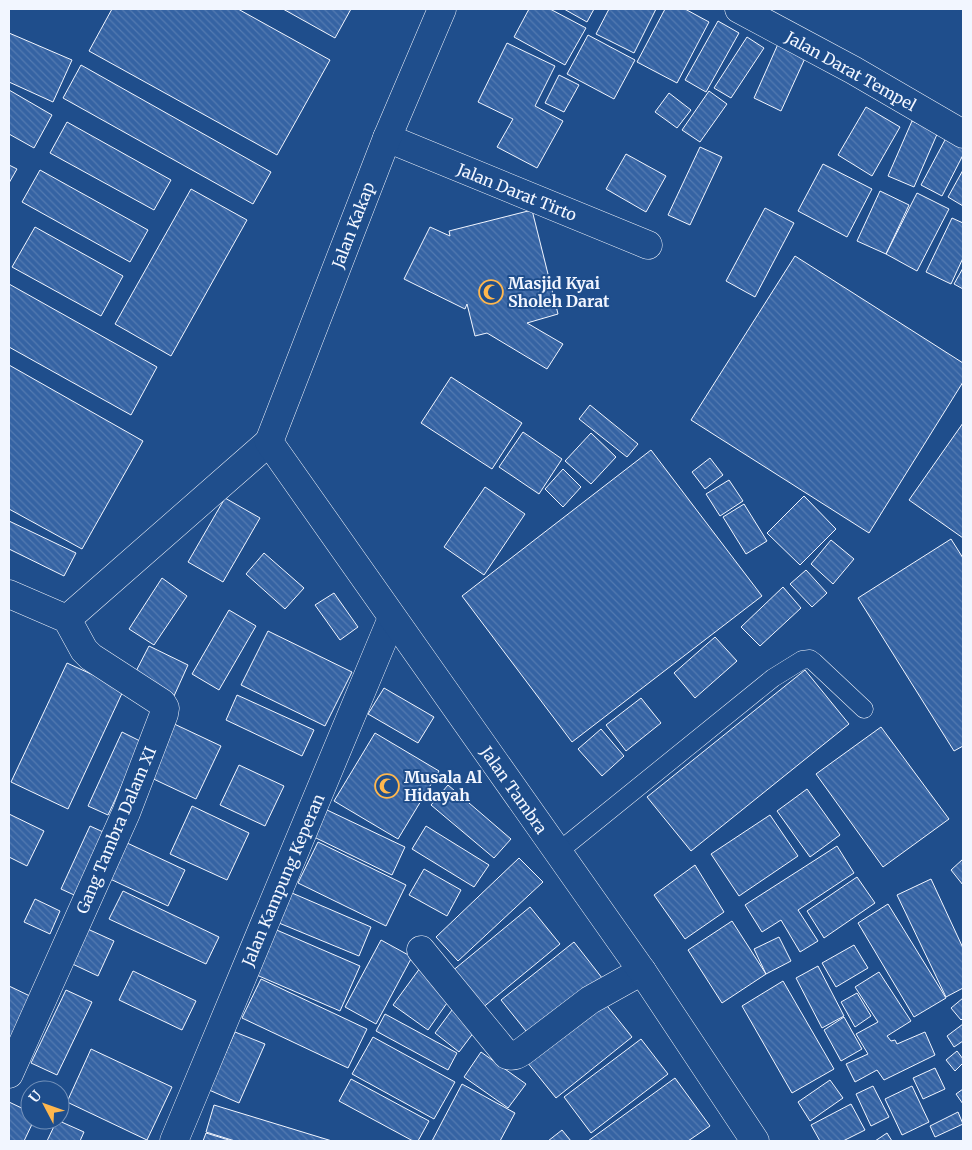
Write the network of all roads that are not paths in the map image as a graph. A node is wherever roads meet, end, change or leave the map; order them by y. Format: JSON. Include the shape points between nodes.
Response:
{"nodes":[{"id":1,"x":442,"y":9,"type":"edge"},
{"id":2,"x":739,"y":9,"type":"edge"},
{"id":3,"x":963,"y":134,"type":"edge"},
{"id":4,"x":387,"y":138,"type":"junction"},
{"id":5,"x":648,"y":245,"type":"dead end"},
{"id":6,"x":268,"y":442,"type":"junction"},
{"id":7,"x":9,"y":594,"type":"edge"},
{"id":8,"x":392,"y":618,"type":"junction"},
{"id":9,"x":67,"y":619,"type":"junction"},
{"id":10,"x":864,"y":709,"type":"dead end"},
{"id":11,"x":558,"y":852,"type":"junction"},
{"id":12,"x":421,"y":950,"type":"dead end"},
{"id":13,"x":642,"y":970,"type":"junction"},
{"id":14,"x":9,"y":1074,"type":"edge"},
{"id":15,"x":174,"y":1141,"type":"edge"},
{"id":16,"x":755,"y":1141,"type":"edge"}],
"edges":[{"from":1,"to":4,"type":"street","name":"Jalan Kakap"},
{"from":2,"to":3,"type":"street","name":"Jalan Darat Tempel"},
{"from":4,"to":5,"type":"street","name":"Jalan Darat Tirto"},
{"from":4,"to":6,"type":"street","name":"Jalan Kakap"},
{"from":6,"to":8,"type":"street","name":"Jalan Tambra"},
{"from":6,"to":9,"type":"street"},
{"from":7,"to":9,"type":"street"},
{"from":8,"to":11,"type":"street","name":"Jalan Tambra"},
{"from":8,"to":15,"type":"street","name":"Jalan Kampung Keperan"},
{"from":9,"to":14,"type":"street","name":"Gang Tambra Dalam XI","via":[[91,657],[166,708],[126,813]]},
{"from":10,"to":11,"type":"lane","via":[[814,662],[802,660],[773,678]]},
{"from":11,"to":13,"type":"street","name":"Jalan Tambra"},
{"from":12,"to":13,"type":"street","via":[[507,1055],[512,1056],[523,1052],[590,1000]]},
{"from":13,"to":16,"type":"street","name":"Jalan Tambra"}]}
